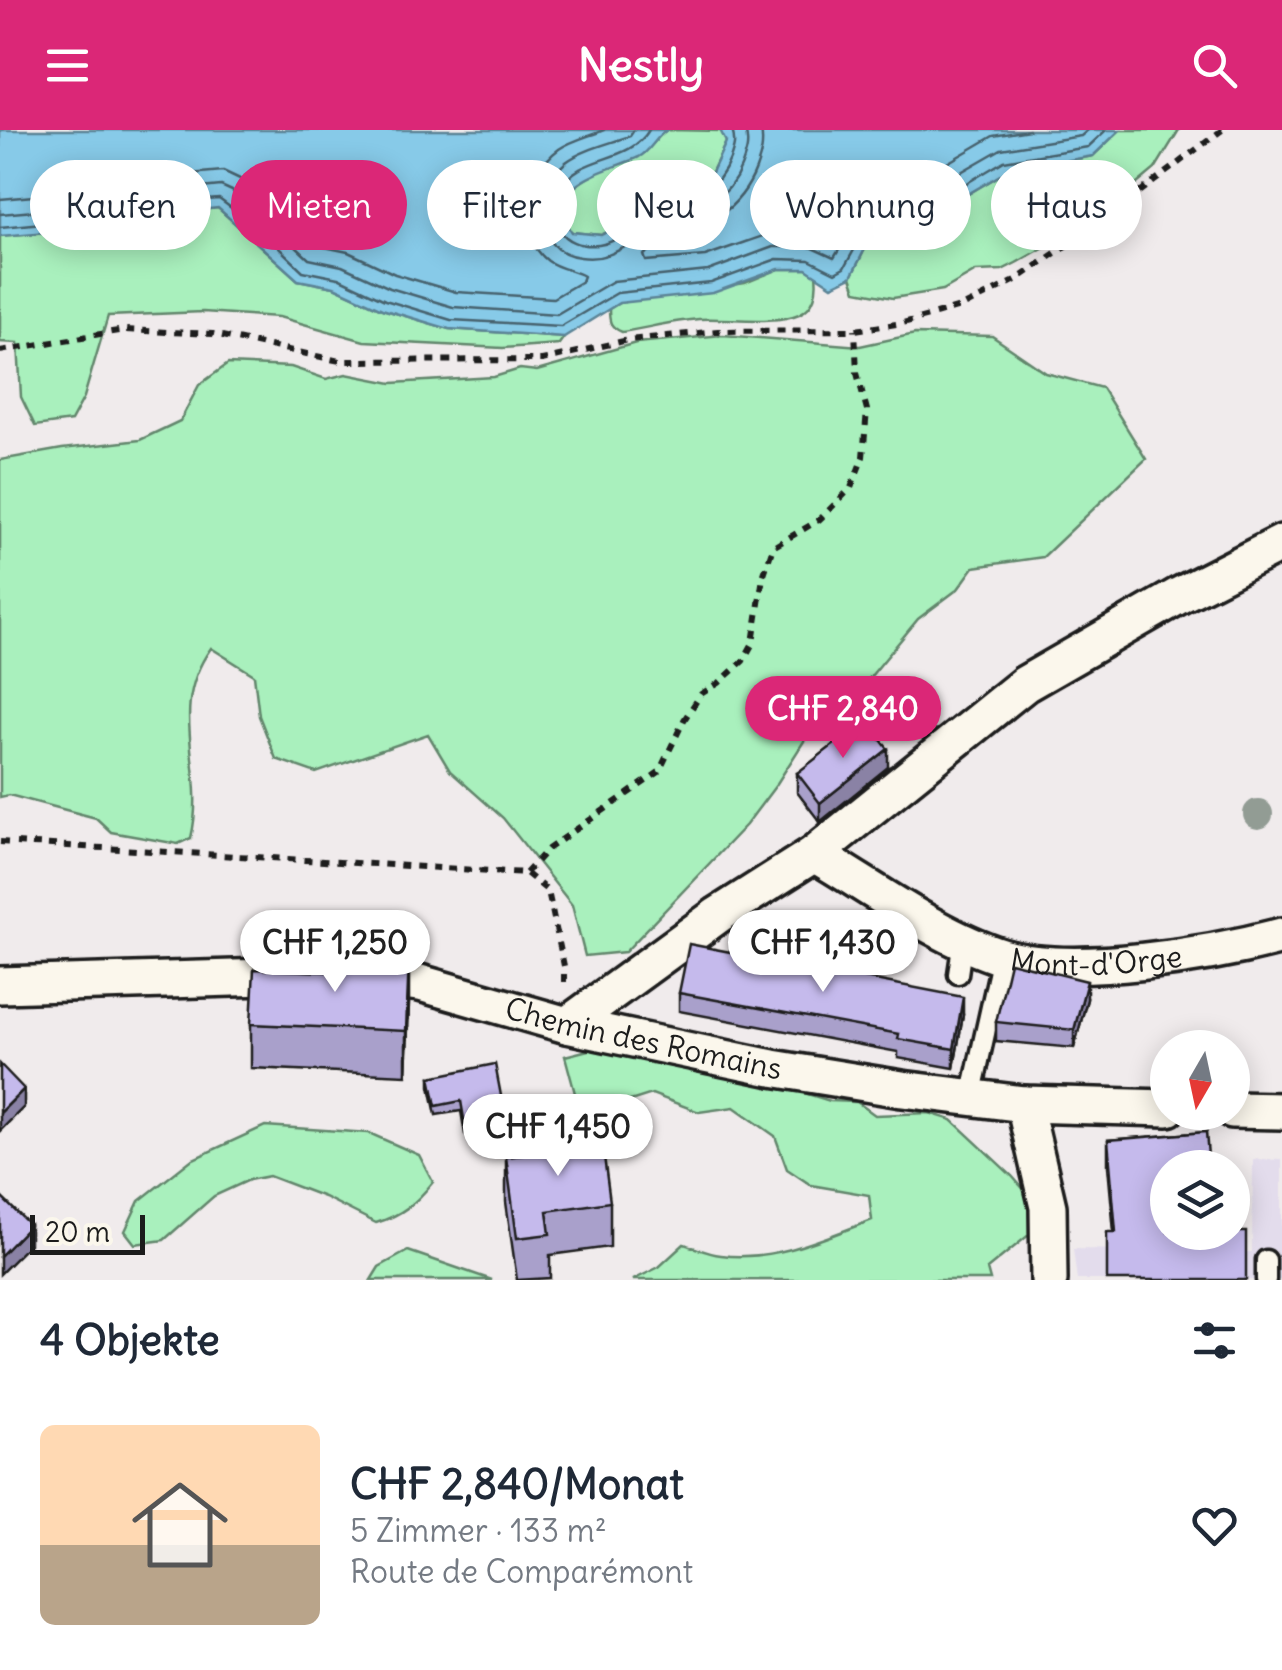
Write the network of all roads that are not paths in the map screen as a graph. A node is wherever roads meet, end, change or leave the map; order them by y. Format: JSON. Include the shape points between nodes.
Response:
{"nodes":[{"id":1,"x":1282,"y":543,"type":"edge"},
{"id":2,"x":814,"y":854,"type":"junction"},
{"id":3,"x":1282,"y":936,"type":"edge"},
{"id":4,"x":1002,"y":957,"type":"junction"},
{"id":5,"x":0,"y":985,"type":"edge"},
{"id":6,"x":567,"y":1026,"type":"junction"},
{"id":7,"x":971,"y":1097,"type":"junction"},
{"id":8,"x":1024,"y":1104,"type":"junction"},
{"id":9,"x":1150,"y":1108,"type":"edge"},
{"id":10,"x":1250,"y":1110,"type":"edge"},
{"id":11,"x":1282,"y":1111,"type":"edge"},
{"id":12,"x":1266,"y":1260,"type":"dead end"},
{"id":13,"x":1049,"y":1280,"type":"edge"},
{"id":14,"x":1266,"y":1280,"type":"edge"}],
"edges":[{"from":1,"to":2,"type":"street","via":[[1025,684]]},
{"from":2,"to":4,"type":"street","name":"Mont-d'Orge","via":[[960,957]]},
{"from":2,"to":6,"type":"street"},
{"from":3,"to":4,"type":"street","name":"Mont-d'Orge","via":[[1131,961]]},
{"from":4,"to":7,"type":"lane"},
{"from":5,"to":6,"type":"street","name":"Chemin des Romains","via":[[357,976],[420,982]]},
{"from":6,"to":7,"type":"street","name":"Chemin des Romains","via":[[772,1068]]},
{"from":7,"to":8,"type":"street","name":"Chemin des Romains"},
{"from":8,"to":9,"type":"street","name":"Chemin des Romains"},
{"from":8,"to":13,"type":"street","via":[[1048,1207]]},
{"from":10,"to":11,"type":"street"},
{"from":12,"to":14,"type":"lane"}]}
